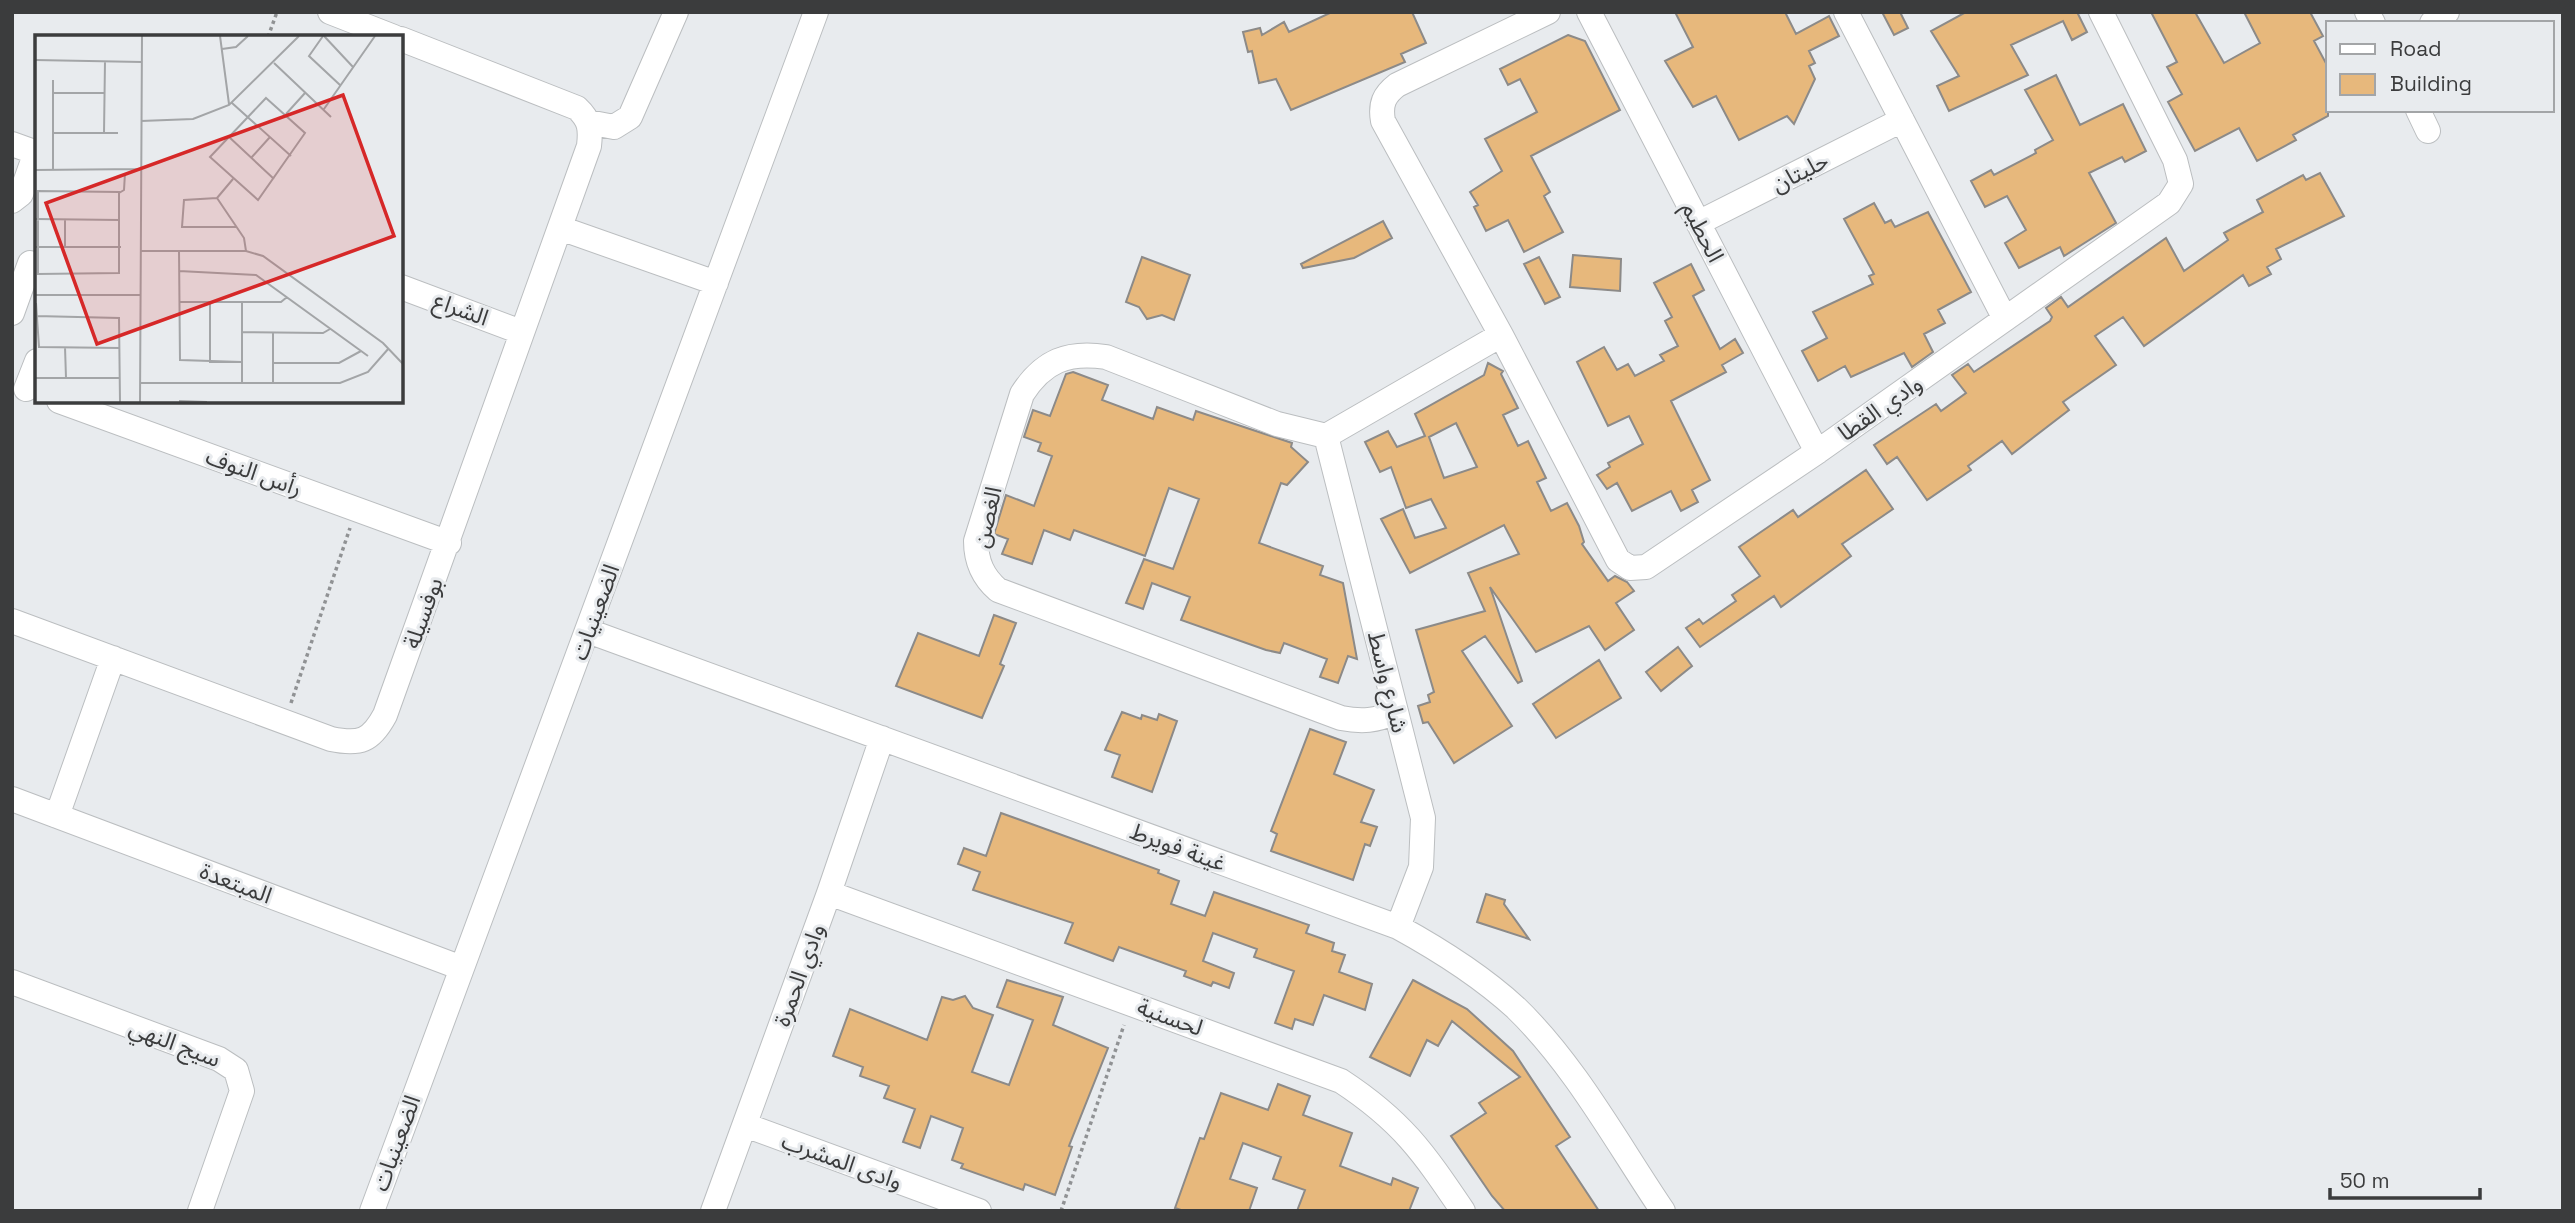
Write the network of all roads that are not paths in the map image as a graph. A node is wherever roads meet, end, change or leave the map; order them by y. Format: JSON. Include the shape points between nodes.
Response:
{"nodes":[{"id":1,"x":330,"y":12,"type":"edge"},
{"id":2,"x":676,"y":12,"type":"edge"},
{"id":3,"x":816,"y":12,"type":"edge"},
{"id":4,"x":1548,"y":12,"type":"edge"},
{"id":5,"x":1589,"y":12,"type":"edge"},
{"id":6,"x":1846,"y":12,"type":"edge"},
{"id":7,"x":2101,"y":12,"type":"edge"},
{"id":8,"x":389,"y":35,"type":"edge"},
{"id":9,"x":402,"y":39,"type":"edge"},
{"id":10,"x":1902,"y":120,"type":"junction"},
{"id":11,"x":588,"y":122,"type":"junction"},
{"id":12,"x":12,"y":144,"type":"edge"},
{"id":13,"x":35,"y":152,"type":"edge"},
{"id":14,"x":35,"y":155,"type":"edge"},
{"id":15,"x":12,"y":201,"type":"edge"},
{"id":16,"x":1698,"y":223,"type":"junction"},
{"id":17,"x":560,"y":228,"type":"junction"},
{"id":18,"x":30,"y":263,"type":"dead end"},
{"id":19,"x":716,"y":283,"type":"junction"},
{"id":20,"x":402,"y":287,"type":"edge"},
{"id":21,"x":12,"y":313,"type":"edge"},
{"id":22,"x":2005,"y":319,"type":"junction"},
{"id":23,"x":521,"y":332,"type":"junction"},
{"id":24,"x":1501,"y":335,"type":"junction"},
{"id":25,"x":35,"y":366,"type":"edge"},
{"id":26,"x":25,"y":388,"type":"edge"},
{"id":27,"x":62,"y":402,"type":"edge"},
{"id":28,"x":1326,"y":436,"type":"junction"},
{"id":29,"x":1817,"y":452,"type":"junction"},
{"id":30,"x":449,"y":543,"type":"junction"},
{"id":31,"x":12,"y":621,"type":"edge"},
{"id":32,"x":588,"y":631,"type":"junction"},
{"id":33,"x":113,"y":658,"type":"junction"},
{"id":34,"x":1395,"y":712,"type":"junction"},
{"id":35,"x":882,"y":738,"type":"junction"},
{"id":36,"x":12,"y":799,"type":"edge"},
{"id":37,"x":57,"y":816,"type":"junction"},
{"id":38,"x":829,"y":893,"type":"junction"},
{"id":39,"x":1398,"y":927,"type":"junction"},
{"id":40,"x":459,"y":967,"type":"junction"},
{"id":41,"x":12,"y":982,"type":"edge"},
{"id":42,"x":744,"y":1125,"type":"junction"},
{"id":43,"x":200,"y":1211,"type":"edge"},
{"id":44,"x":372,"y":1211,"type":"edge"},
{"id":45,"x":713,"y":1211,"type":"edge"},
{"id":46,"x":979,"y":1211,"type":"edge"},
{"id":47,"x":1463,"y":1211,"type":"edge"},
{"id":48,"x":1663,"y":1211,"type":"edge"}],
"edges":[{"from":1,"to":8,"type":"street"},
{"from":2,"to":11,"type":"street","via":[[630,117],[614,127]]},
{"from":3,"to":19,"type":"street","name":"الضعينيات"},
{"from":4,"to":24,"type":"street","name":"وادي القطا","via":[[1397,85],[1383,100],[1381,110]]},
{"from":5,"to":16,"type":"street","name":"الحطيم"},
{"from":6,"to":10,"type":"street"},
{"from":7,"to":22,"type":"street","name":"وادي القطا","via":[[2175,160],[2181,184],[2169,203]]},
{"from":9,"to":11,"type":"street","via":[[565,102],[578,108]]},
{"from":10,"to":16,"type":"street","name":"حليتان"},
{"from":10,"to":22,"type":"street"},
{"from":11,"to":17,"type":"street","name":"بوفسيلة","via":[[589,145]]},
{"from":12,"to":13,"type":"street"},
{"from":14,"to":15,"type":"street","via":[[21,194]]},
{"from":16,"to":29,"type":"street","name":"الحطيم"},
{"from":17,"to":19,"type":"street"},
{"from":17,"to":23,"type":"street","name":"بوفسيلة"},
{"from":18,"to":21,"type":"street"},
{"from":19,"to":32,"type":"street","name":"الضعينيات"},
{"from":20,"to":23,"type":"street","name":"الشراع"},
{"from":22,"to":29,"type":"street","name":"وادي القطا"},
{"from":23,"to":30,"type":"street","name":"بوفسيلة"},
{"from":24,"to":28,"type":"street"},
{"from":24,"to":29,"type":"street","name":"وادي القطا","via":[[1618,560],[1630,568],[1646,567]]},
{"from":25,"to":26,"type":"street"},
{"from":27,"to":30,"type":"street","name":"رأس النوف"},
{"from":28,"to":34,"type":"street","name":"شارع واسط"},
{"from":28,"to":34,"type":"street","name":"الغصن","via":[[1277,424],[1107,357],[1066,356],[1048,364],[1022,394],[976,541],[979,563],[999,590],[1341,718],[1359,722]]},
{"from":30,"to":33,"type":"street","name":"بوفسيلة","via":[[385,715],[365,741],[352,743],[285,721]]},
{"from":31,"to":33,"type":"street","name":"بوفسيلة"},
{"from":32,"to":35,"type":"street","name":"غينة فويرط"},
{"from":32,"to":40,"type":"street","name":"الضعينيات"},
{"from":33,"to":37,"type":"street"},
{"from":34,"to":39,"type":"street","name":"شارع واسط","via":[[1423,818],[1424,838],[1421,867]]},
{"from":35,"to":38,"type":"street","name":"وادي الحمرة"},
{"from":35,"to":39,"type":"street","name":"غينة فويرط"},
{"from":36,"to":37,"type":"street","name":"المبتعدة"},
{"from":37,"to":40,"type":"street","name":"المبتعدة"},
{"from":38,"to":42,"type":"street","name":"وادي الحمرة"},
{"from":38,"to":47,"type":"street","name":"لحسنية","via":[[1340,1081],[1377,1104],[1408,1134]]},
{"from":39,"to":48,"type":"street","name":"غينة فويرط","via":[[1480,977],[1517,1009],[1578,1084]]},
{"from":40,"to":44,"type":"street","name":"الضعينيات"},
{"from":41,"to":43,"type":"street","name":"سيج النهي","via":[[219,1059],[236,1070],[242,1091]]},
{"from":42,"to":45,"type":"street","name":"وادي الحمرة"},
{"from":42,"to":46,"type":"street","name":"وادى المشرب"}]}
